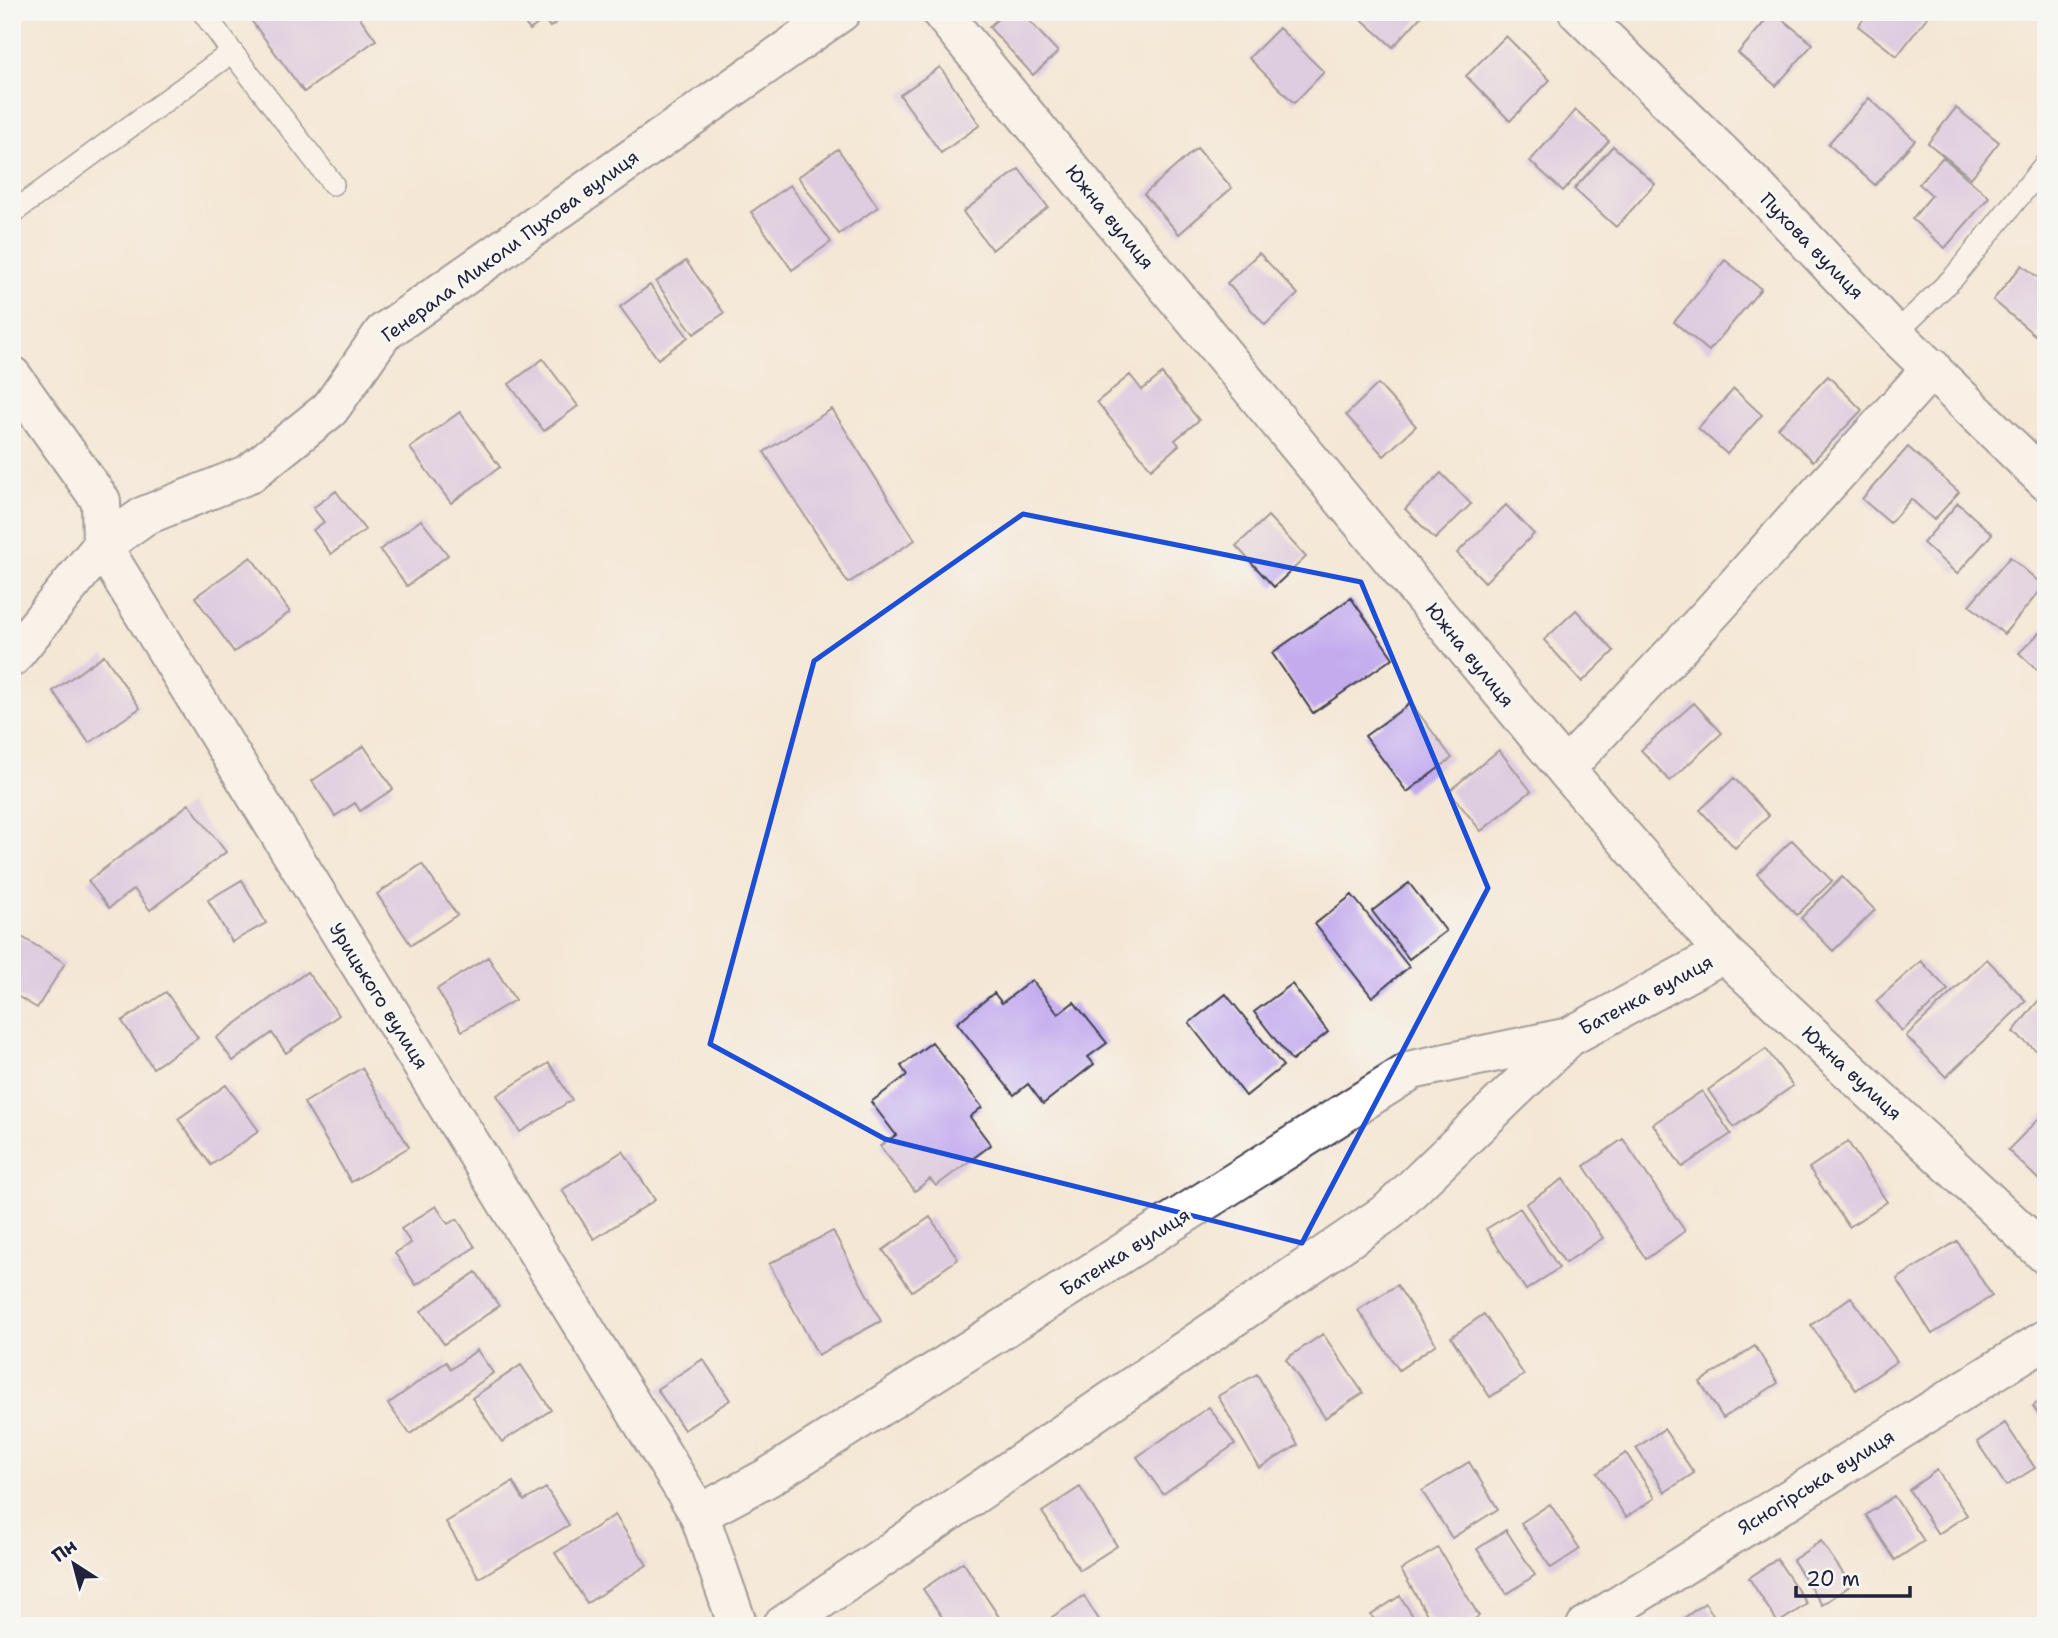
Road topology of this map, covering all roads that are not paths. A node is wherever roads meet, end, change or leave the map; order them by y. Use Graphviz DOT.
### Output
graph roads {
  1 [pos="203,12"];
  2 [pos="841,12"];
  3 [pos="941,12"];
  4 [pos="1578,12"];
  5 [pos="232,52"];
  6 [pos="2046,163"];
  7 [pos="333,184"];
  8 [pos="12,213"];
  9 [pos="1895,334"];
  10 [pos="1932,369"];
  11 [pos="12,376"];
  12 [pos="2046,481"];
  13 [pos="102,546"];
  14 [pos="12,657"];
  15 [pos="1564,769"];
  16 [pos="1724,953"];
  17 [pos="1569,1037"];
  18 [pos="2046,1255"];
  19 [pos="2046,1339"];
  20 [pos="699,1514"];
  21 [pos="738,1626"];
  22 [pos="782,1626"];
  23 [pos="1586,1626"];
  1 -- 5 [label="lane"];
  2 -- 13 [label="street, Генерала Миколи Пухова вулиця"];
  3 -- 15 [label="street, Южна вулиця"];
  4 -- 9 [label="street, Пухова вулиця"];
  5 -- 7 [label="lane"];
  5 -- 8 [label="lane"];
  6 -- 9 [label="lane"];
  9 -- 10 [label="street, Пухова вулиця"];
  10 -- 12 [label="street, Пухова вулиця"];
  10 -- 15 [label="street"];
  11 -- 13 [label="street"];
  13 -- 14 [label="street, Генерала Миколи Пухова вулиця"];
  13 -- 20 [label="street, Урицького вулиця"];
  15 -- 16 [label="street, Южна вулиця"];
  16 -- 17 [label="street, Батенка вулиця"];
  16 -- 18 [label="street, Южна вулиця"];
  17 -- 20 [label="street, Батенка вулиця"];
  17 -- 22 [label="street, Батенка вулиця"];
  19 -- 23 [label="street, Ясногірська вулиця"];
  20 -- 21 [label="street, Урицького вулиця"];
}
